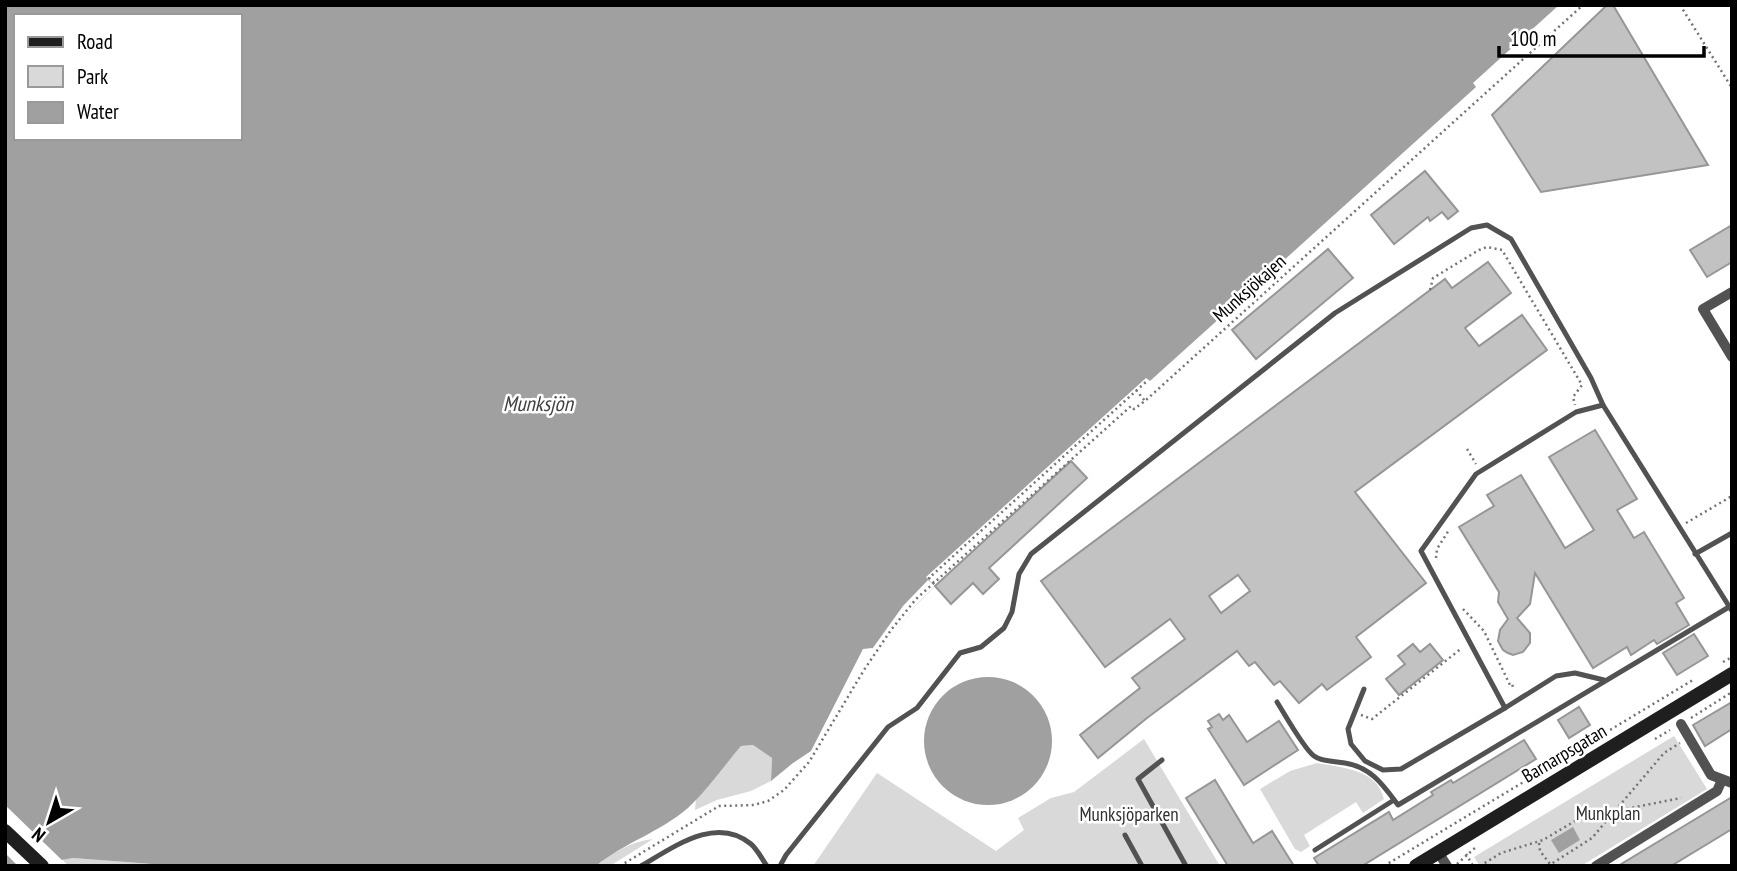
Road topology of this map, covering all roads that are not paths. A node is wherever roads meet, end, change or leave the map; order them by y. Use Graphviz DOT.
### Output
graph roads {
  1 [pos="1732,292"];
  2 [pos="1732,357"];
  3 [pos="1603,405"];
  4 [pos="1732,533"];
  5 [pos="1695,554"];
  6 [pos="1730,605"];
  7 [pos="1732,674"];
  8 [pos="1605,680"];
  9 [pos="1364,690"];
  10 [pos="1277,702"];
  11 [pos="1504,708"];
  12 [pos="1681,724"];
  13 [pos="1162,760"];
  14 [pos="1727,781"];
  15 [pos="1394,800"];
  16 [pos="5,831"];
  17 [pos="1125,835"];
  18 [pos="1315,850"];
  19 [pos="1429,860"];
  20 [pos="41,866"];
  21 [pos="642,866"];
  22 [pos="767,866"];
  23 [pos="780,866"];
  24 [pos="1142,866"];
  25 [pos="1186,866"];
  26 [pos="1447,866"];
  27 [pos="1596,866"];
  1 -- 2 [label="street"];
  3 -- 5 [label="lane"];
  3 -- 11 [label="lane"];
  3 -- 23 [label="lane"];
  4 -- 5 [label="lane"];
  5 -- 6 [label="lane"];
  6 -- 8 [label="lane"];
  7 -- 19 [label="main road, Barnarpsgatan"];
  8 -- 11 [label="lane"];
  8 -- 15 [label="lane"];
  9 -- 11 [label="lane"];
  10 -- 15 [label="lane"];
  12 -- 14 [label="street"];
  13 -- 25 [label="lane"];
  14 -- 27 [label="street"];
  15 -- 18 [label="lane"];
  16 -- 20 [label="main road"];
  17 -- 24 [label="lane"];
  19 -- 26 [label="street"];
  21 -- 22 [label="lane"];
}
